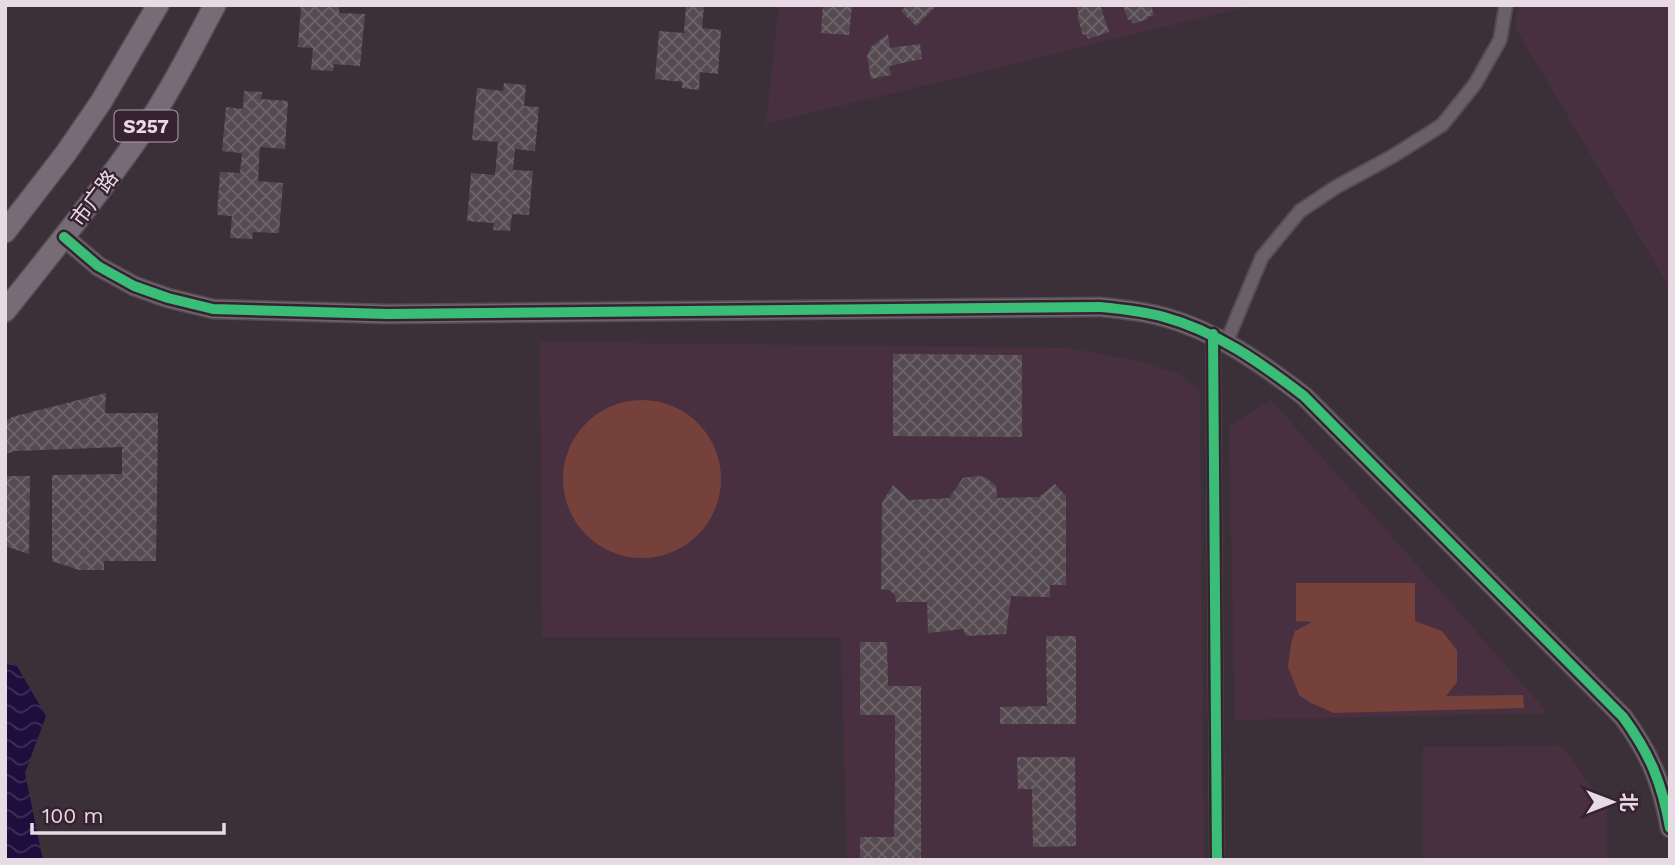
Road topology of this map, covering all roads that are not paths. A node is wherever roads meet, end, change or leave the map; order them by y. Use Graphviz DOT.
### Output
graph roads {
  1 [pos="158,5"];
  2 [pos="215,5"];
  3 [pos="1506,5"];
  4 [pos="5,232"];
  5 [pos="64,237"];
  6 [pos="5,311"];
  7 [pos="1219,339"];
  8 [pos="1670,827"];
  9 [pos="1217,860"];
  1 -- 4 [label="main road, S257"];
  2 -- 5 [label="main road, 市广路 / S257"];
  3 -- 7 [label="street"];
  5 -- 6 [label="main road, 市广路 / S257"];
  5 -- 7 [label="street"];
  7 -- 8 [label="street"];
  7 -- 9 [label="street"];
}
